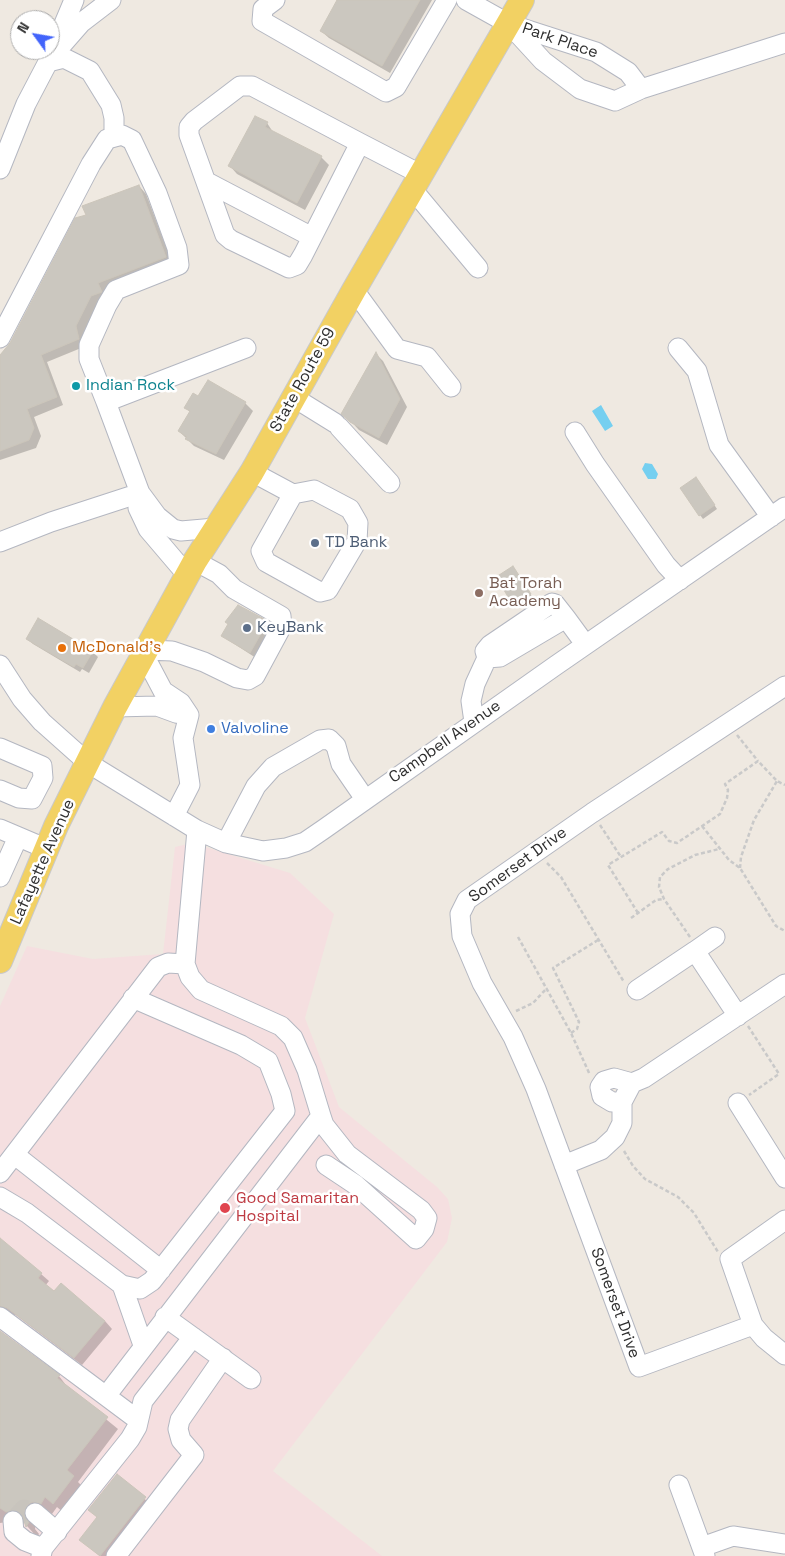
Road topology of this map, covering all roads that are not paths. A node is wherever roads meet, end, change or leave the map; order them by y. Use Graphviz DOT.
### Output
graph roads {
  1 [pos="74,0"];
  2 [pos="111,0"];
  3 [pos="275,0"];
  4 [pos="447,0"];
  5 [pos="466,0"];
  6 [pos="522,0"];
  7 [pos="509,24"];
  8 [pos="785,43"];
  9 [pos="48,62"];
  10 [pos="641,89"];
  11 [pos="26,104"];
  12 [pos="114,137"];
  13 [pos="0,142"];
  14 [pos="360,143"];
  15 [pos="0,170"];
  16 [pos="207,182"];
  17 [pos="417,183"];
  18 [pos="312,237"];
  19 [pos="478,268"];
  20 [pos="354,290"];
  21 [pos="0,338"];
  22 [pos="246,348"];
  23 [pos="678,348"];
  24 [pos="451,387"];
  25 [pos="294,397"];
  26 [pos="106,402"];
  27 [pos="575,432"];
  28 [pos="252,472"];
  29 [pos="390,484"];
  30 [pos="140,493"];
  31 [pos="293,494"];
  32 [pos="778,512"];
  33 [pos="215,528"];
  34 [pos="0,542"];
  35 [pos="192,569"];
  36 [pos="680,580"];
  37 [pos="585,644"];
  38 [pos="146,652"];
  39 [pos="2,673"];
  40 [pos="785,686"];
  41 [pos="115,707"];
  42 [pos="189,715"];
  43 [pos="474,722"];
  44 [pos="0,748"];
  45 [pos="88,763"];
  46 [pos="0,790"];
  47 [pos="365,799"];
  48 [pos="174,816"];
  49 [pos="0,829"];
  50 [pos="197,830"];
  51 [pos="18,837"];
  52 [pos="226,843"];
  53 [pos="47,849"];
  54 [pos="0,877"];
  55 [pos="715,937"];
  56 [pos="3,944"];
  57 [pos="695,950"];
  58 [pos="185,964"];
  59 [pos="785,984"];
  60 [pos="636,990"];
  61 [pos="133,998"];
  62 [pos="738,1016"];
  63 [pos="632,1082"];
  64 [pos="622,1102"];
  65 [pos="738,1103"];
  66 [pos="321,1116"];
  67 [pos="15,1155"];
  68 [pos="326,1165"];
  69 [pos="564,1165"];
  70 [pos="0,1173"];
  71 [pos="785,1178"];
  72 [pos="0,1197"];
  73 [pos="785,1220"];
  74 [pos="160,1270"];
  75 [pos="122,1285"];
  76 [pos="0,1316"];
  77 [pos="165,1317"];
  78 [pos="753,1325"];
  79 [pos="193,1337"];
  80 [pos="144,1345"];
  81 [pos="785,1356"];
  82 [pos="223,1358"];
  83 [pos="251,1379"];
  84 [pos="106,1396"];
  85 [pos="138,1420"];
  86 [pos="679,1485"];
  87 [pos="34,1514"];
  88 [pos="13,1521"];
  89 [pos="57,1532"];
  90 [pos="785,1544"];
  91 [pos="704,1551"];
  92 [pos="42,1552"];
  93 [pos="116,1556"];
  1 -- 9 [label="street"];
  2 -- 9 [label="street"];
  3 -- 4 [label="street"];
  5 -- 7 [label="street"];
  6 -- 7 [label="main road, State Route 59"];
  7 -- 10 [label="street, Park Place"];
  7 -- 10 [label="street, Park Place"];
  7 -- 17 [label="main road, State Route 59"];
  8 -- 10 [label="street, Park Place"];
  9 -- 11 [label="street"];
  9 -- 12 [label="street"];
  11 -- 13 [label="street"];
  11 -- 15 [label="street"];
  12 -- 21 [label="street"];
  12 -- 26 [label="street"];
  14 -- 16 [label="street"];
  14 -- 17 [label="street"];
  14 -- 18 [label="street"];
  16 -- 18 [label="street"];
  16 -- 18 [label="street"];
  17 -- 19 [label="street"];
  17 -- 20 [label="main road, State Route 59"];
  20 -- 24 [label="street"];
  20 -- 25 [label="main road, State Route 59"];
  22 -- 26 [label="street"];
  23 -- 32 [label="street"];
  25 -- 28 [label="main road, State Route 59"];
  25 -- 29 [label="street"];
  26 -- 30 [label="street"];
  27 -- 36 [label="street"];
  28 -- 31 [label="street"];
  28 -- 33 [label="main road, State Route 59"];
  30 -- 33 [label="street"];
  30 -- 34 [label="street"];
  30 -- 35 [label="street"];
  31 -- 31 [label="street"];
  32 -- 36 [label="street, Campbell Avenue"];
  33 -- 35 [label="main road, State Route 59"];
  35 -- 38 [label="main road, State Route 59"];
  35 -- 38 [label="street"];
  36 -- 37 [label="street, Campbell Avenue"];
  37 -- 43 [label="street, Campbell Avenue"];
  37 -- 43 [label="street"];
  38 -- 41 [label="main road, State Route 59"];
  38 -- 42 [label="street"];
  39 -- 45 [label="street, Campbell Avenue"];
  40 -- 69 [label="street, Somerset Drive"];
  41 -- 42 [label="street"];
  41 -- 45 [label="main road, State Route 59"];
  42 -- 48 [label="street"];
  43 -- 47 [label="street, Campbell Avenue"];
  44 -- 46 [label="street"];
  45 -- 48 [label="street, Campbell Avenue"];
  45 -- 53 [label="main road, Lafayette Avenue"];
  47 -- 52 [label="street, Campbell Avenue"];
  47 -- 52 [label="street"];
  48 -- 50 [label="street, Campbell Avenue"];
  49 -- 51 [label="street"];
  50 -- 52 [label="street, Campbell Avenue"];
  50 -- 58 [label="street"];
  51 -- 53 [label="street"];
  51 -- 54 [label="street"];
  53 -- 56 [label="main road, Lafayette Avenue"];
  55 -- 57 [label="street"];
  57 -- 60 [label="street"];
  57 -- 62 [label="street"];
  58 -- 61 [label="street"];
  58 -- 66 [label="street"];
  59 -- 62 [label="street"];
  61 -- 67 [label="street"];
  61 -- 74 [label="street"];
  62 -- 63 [label="street"];
  63 -- 64 [label="street"];
  63 -- 64 [label="street"];
  64 -- 69 [label="street"];
  65 -- 71 [label="street"];
  66 -- 68 [label="street"];
  66 -- 77 [label="street"];
  67 -- 70 [label="street"];
  67 -- 74 [label="street"];
  69 -- 78 [label="street, Somerset Drive"];
  72 -- 75 [label="street"];
  73 -- 78 [label="street"];
  74 -- 75 [label="street"];
  75 -- 80 [label="street"];
  76 -- 84 [label="street"];
  77 -- 79 [label="street"];
  77 -- 80 [label="street"];
  78 -- 81 [label="street"];
  79 -- 82 [label="street"];
  79 -- 85 [label="street"];
  80 -- 84 [label="street"];
  82 -- 83 [label="street"];
  82 -- 93 [label="street"];
  84 -- 85 [label="street"];
  85 -- 89 [label="street"];
  86 -- 91 [label="street"];
  87 -- 89 [label="street"];
  88 -- 92 [label="street"];
  89 -- 92 [label="street"];
  90 -- 91 [label="street"];
}
